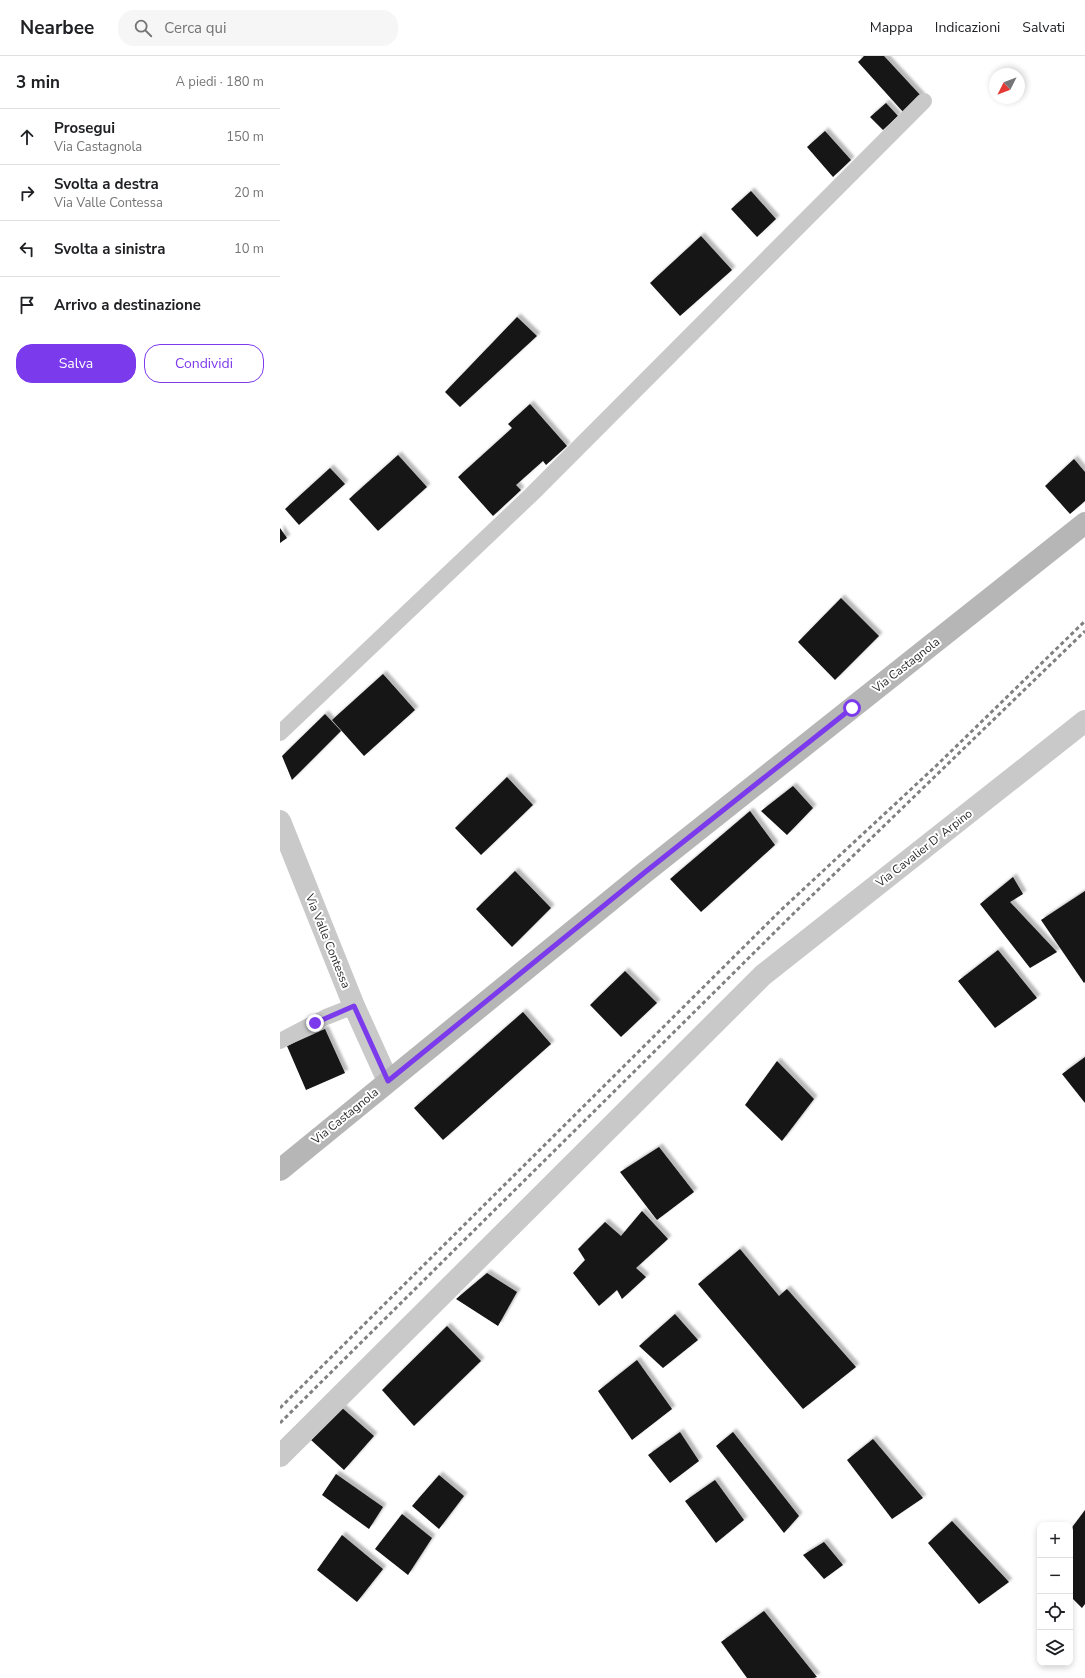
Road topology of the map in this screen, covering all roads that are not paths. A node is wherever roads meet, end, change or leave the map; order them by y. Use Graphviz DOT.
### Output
graph roads {
  1 [pos="924,101"];
  2 [pos="1085,523"];
  3 [pos="1085,721"];
  4 [pos="280,732"];
  5 [pos="280,821"];
  6 [pos="354,1006"];
  7 [pos="280,1041"];
  8 [pos="388,1081"];
  9 [pos="280,1170"];
  10 [pos="280,1456"];
  1 -- 4 [label="lane"];
  2 -- 8 [label="main road, Via Castagnola"];
  3 -- 10 [label="street, Via Cavalier D' Arpino"];
  5 -- 6 [label="street, Via Valle Contessa"];
  6 -- 7 [label="lane"];
  6 -- 8 [label="street, Via Valle Contessa"];
  8 -- 9 [label="main road, Via Castagnola"];
}
